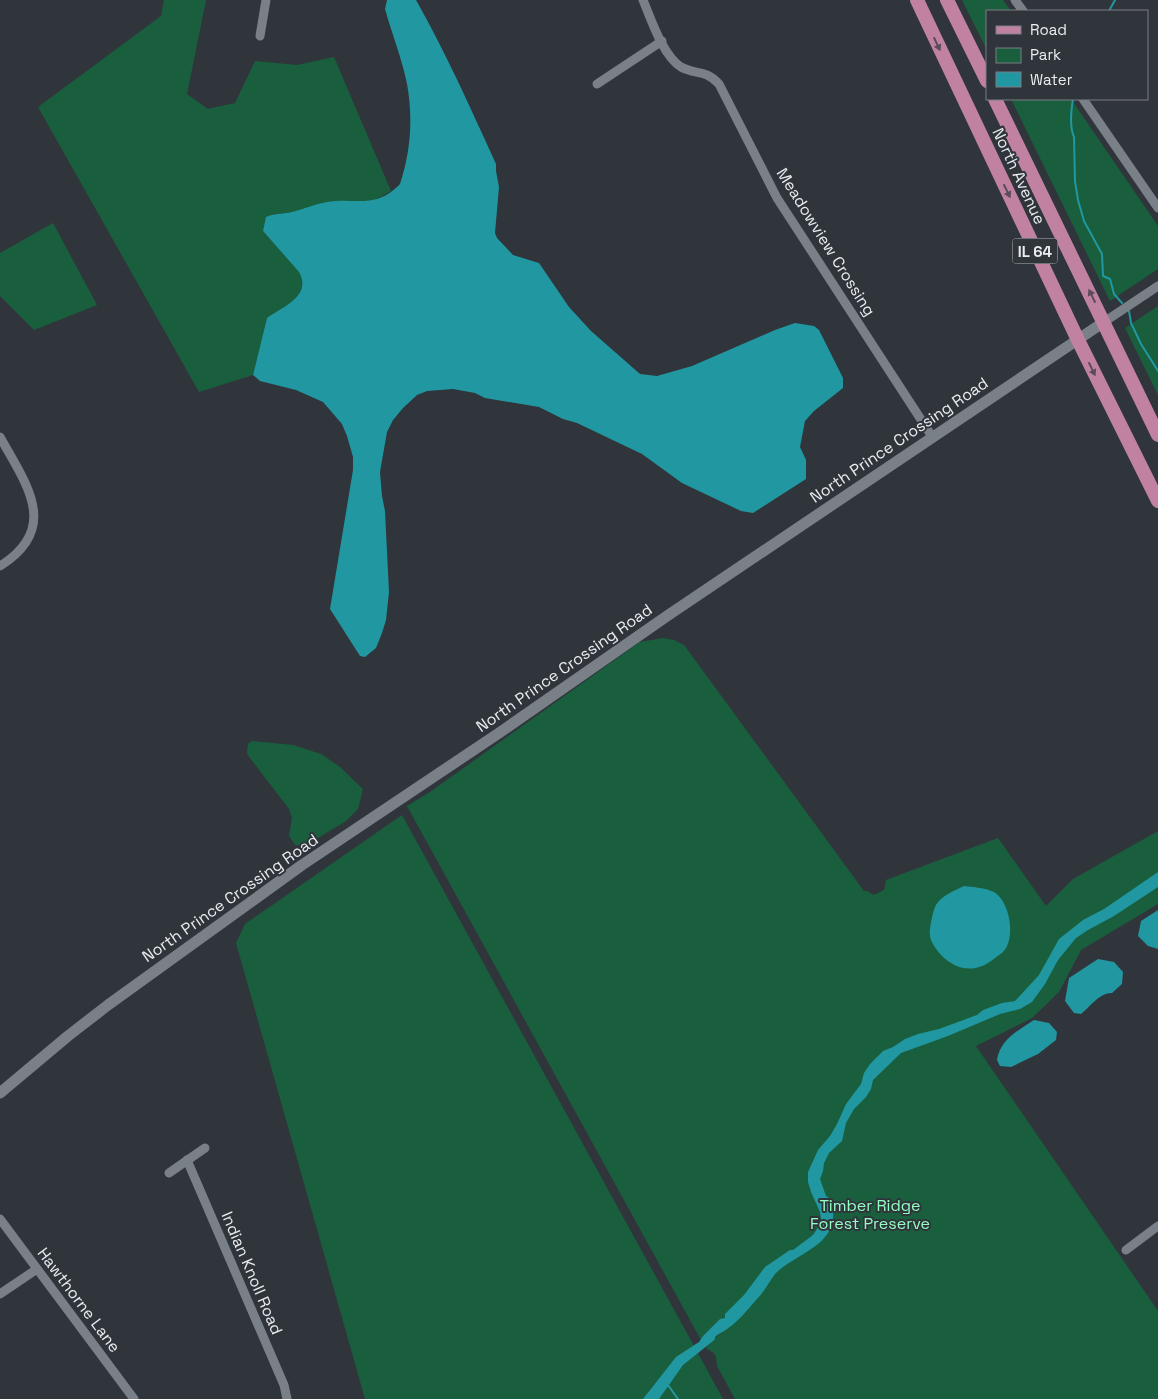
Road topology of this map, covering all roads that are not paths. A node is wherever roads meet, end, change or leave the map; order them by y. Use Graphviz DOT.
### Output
graph roads {
  1 [pos="266,0"];
  2 [pos="643,0"];
  3 [pos="917,0"];
  4 [pos="947,0"];
  5 [pos="260,36"];
  6 [pos="662,42"];
  7 [pos="986,79"];
  8 [pos="597,84"];
  9 [pos="995,100"];
  10 [pos="1084,100"];
  11 [pos="1158,208"];
  12 [pos="1158,286"];
  13 [pos="1104,322"];
  14 [pos="1078,340"];
  15 [pos="1158,435"];
  16 [pos="0,437"];
  17 [pos="933,438"];
  18 [pos="1158,500"];
  19 [pos="0,566"];
  20 [pos="0,1093"];
  21 [pos="205,1148"];
  22 [pos="187,1160"];
  23 [pos="169,1173"];
  24 [pos="0,1219"];
  25 [pos="1158,1226"];
  26 [pos="1126,1250"];
  27 [pos="37,1269"];
  28 [pos="0,1294"];
  29 [pos="134,1399"];
  30 [pos="287,1399"];
  1 -- 5 [label="street"];
  2 -- 6 [label="street, Meadowview Crossing"];
  3 -- 14 [label="main road, North Avenue / IL 64, one-way"];
  4 -- 7 [label="main road"];
  6 -- 8 [label="street"];
  6 -- 17 [label="street, Meadowview Crossing"];
  13 -- 9 [label="main road, North Avenue / IL 64, one-way"];
  10 -- 11 [label="street"];
  12 -- 13 [label="street, North Prince Crossing Road"];
  13 -- 14 [label="street, North Prince Crossing Road"];
  13 -- 15 [label="main road, North Avenue / IL 64"];
  14 -- 17 [label="street, North Prince Crossing Road"];
  14 -- 18 [label="main road, North Avenue / IL 64, one-way"];
  16 -- 19 [label="street"];
  17 -- 20 [label="street, North Prince Crossing Road"];
  21 -- 22 [label="street"];
  22 -- 23 [label="street"];
  22 -- 30 [label="street, Indian Knoll Road"];
  24 -- 27 [label="street, Hawthorne Lane"];
  25 -- 26 [label="street"];
  27 -- 28 [label="street"];
  27 -- 29 [label="street, Hawthorne Lane"];
}
